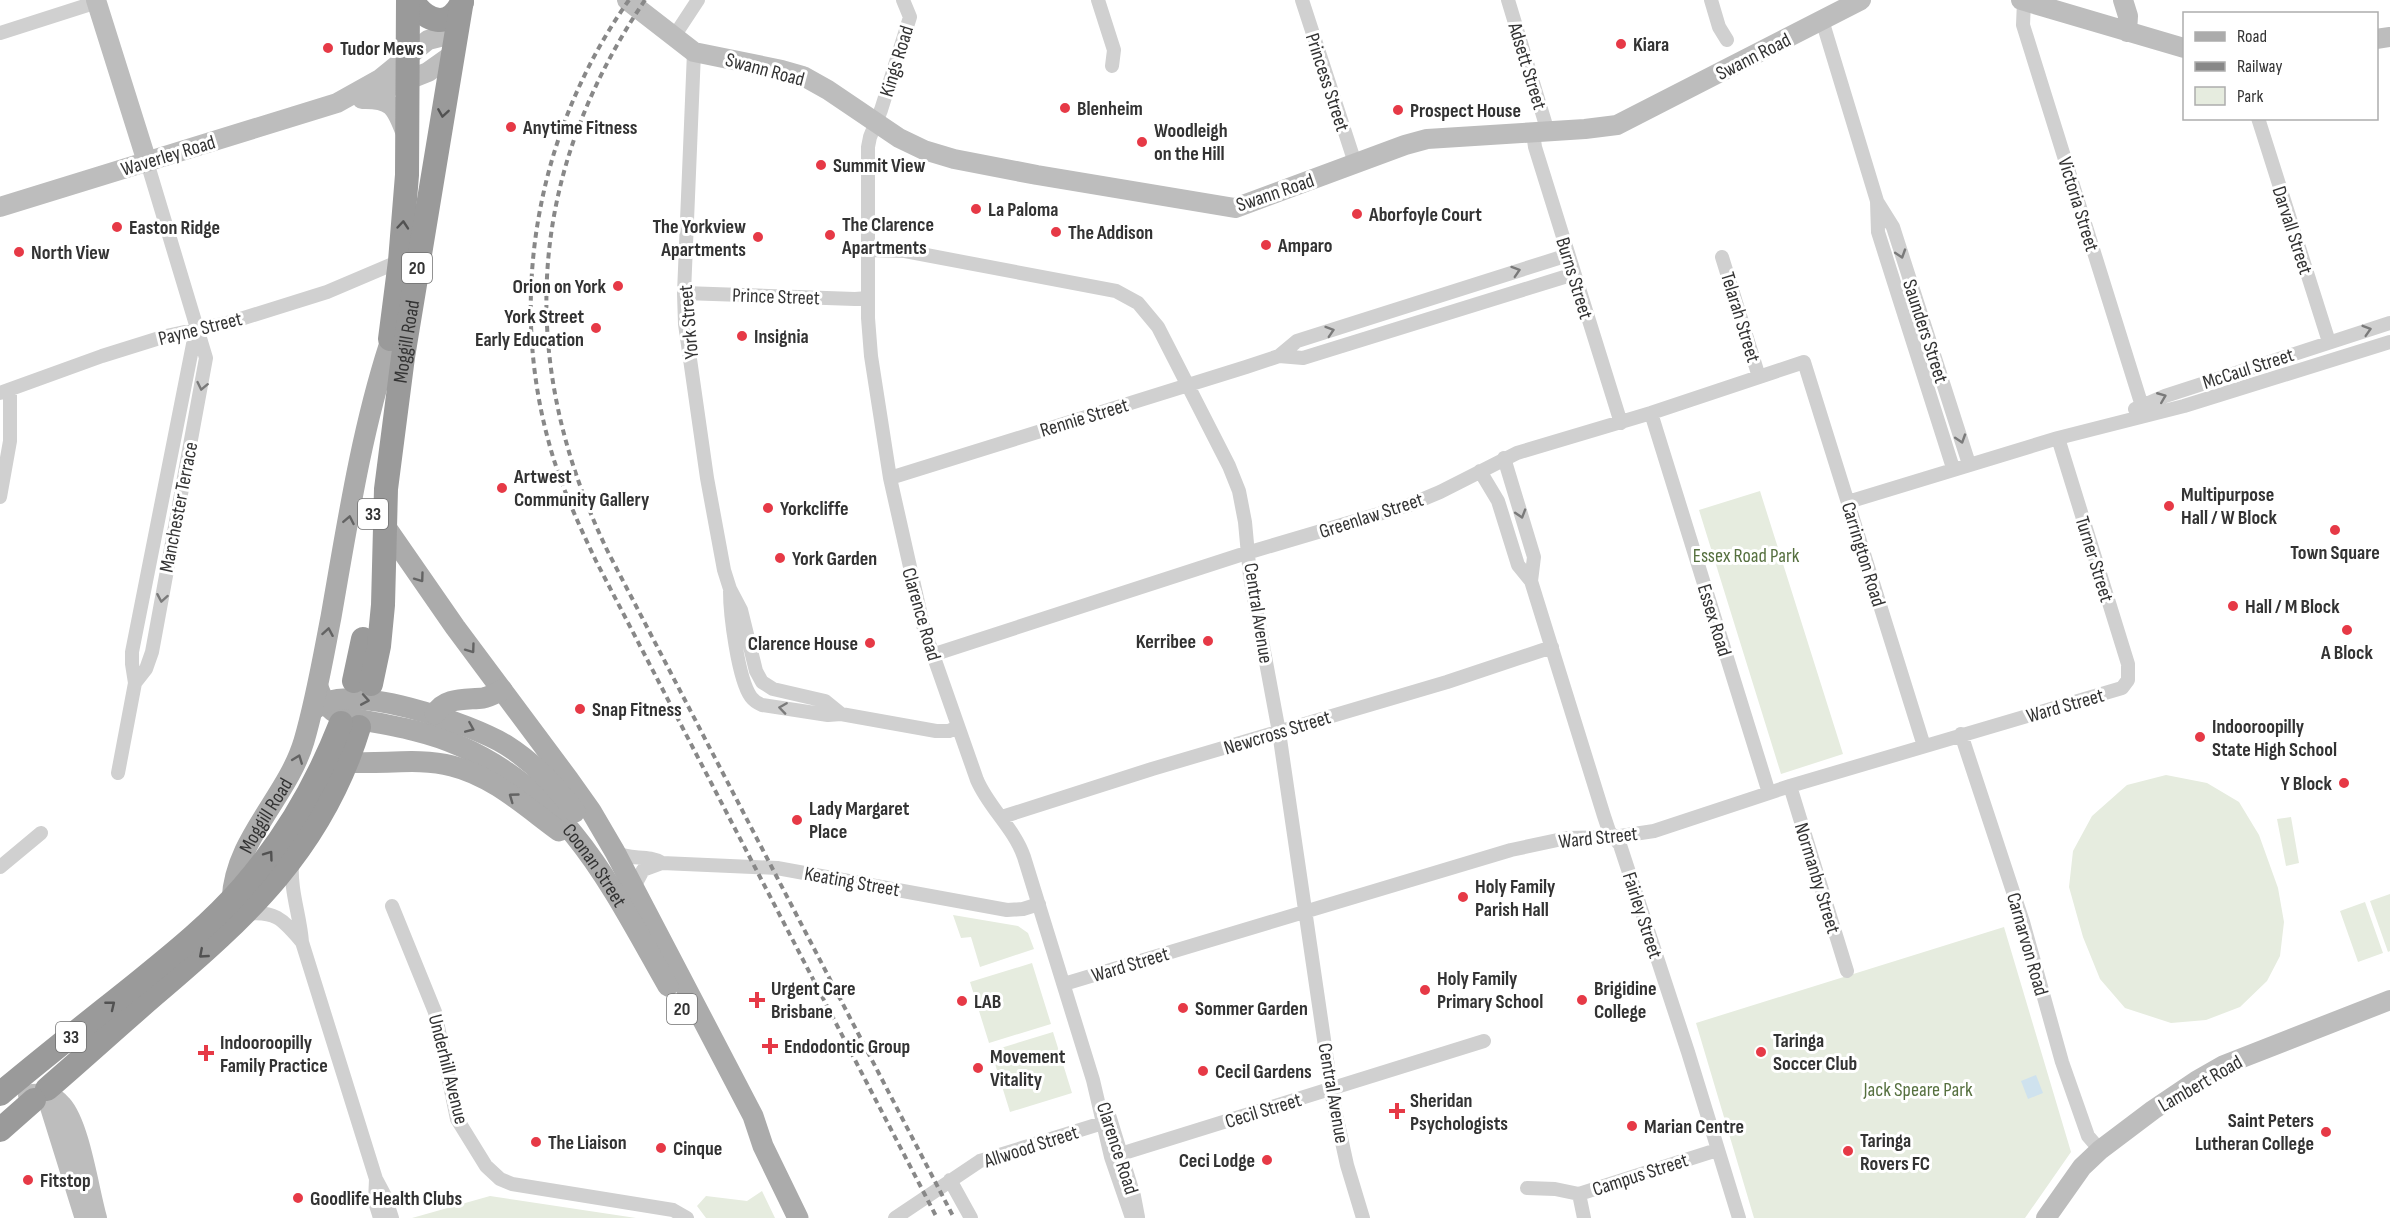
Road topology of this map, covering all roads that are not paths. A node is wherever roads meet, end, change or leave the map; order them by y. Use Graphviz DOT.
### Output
graph roads {
  1 [pos="408,0"];
  2 [pos="412,0"];
  3 [pos="627,0"];
  4 [pos="698,0"];
  5 [pos="903,0"];
  6 [pos="1098,0"];
  7 [pos="1302,0"];
  8 [pos="1508,0"];
  9 [pos="1711,0"];
  10 [pos="1861,0"];
  11 [pos="2023,0"];
  12 [pos="2124,0"];
  13 [pos="97,1"];
  14 [pos="462,1"];
  15 [pos="1822,21"];
  16 [pos="667,32"];
  17 [pos="2127,32"];
  18 [pos="0,33"];
  19 [pos="1727,40"];
  20 [pos="2183,48"];
  21 [pos="453,49"];
  22 [pos="694,52"];
  23 [pos="1112,66"];
  24 [pos="407,69"];
  25 [pos="359,99"];
  26 [pos="337,103"];
  27 [pos="2259,120"];
  28 [pos="877,122"];
  29 [pos="1541,132"];
  30 [pos="407,136"];
  31 [pos="147,162"];
  32 [pos="1355,163"];
  33 [pos="1877,201"];
  34 [pos="0,207"];
  35 [pos="869,250"];
  36 [pos="1568,255"];
  37 [pos="1722,257"];
  38 [pos="400,261"];
  39 [pos="1574,274"];
  40 [pos="684,292"];
  41 [pos="868,298"];
  42 [pos="2390,323"];
  43 [pos="196,329"];
  44 [pos="2329,342"];
  45 [pos="2390,342"];
  46 [pos="389,346"];
  47 [pos="1279,356"];
  48 [pos="1804,362"];
  49 [pos="1759,376"];
  50 [pos="1188,384"];
  51 [pos="6,395"];
  52 [pos="2142,406"];
  53 [pos="1651,413"];
  54 [pos="0,421"];
  55 [pos="1621,423"];
  56 [pos="2110,424"];
  57 [pos="2058,438"];
  58 [pos="1504,459"];
  59 [pos="1969,464"];
  60 [pos="1953,468"];
  61 [pos="1480,471"];
  62 [pos="890,478"];
  63 [pos="386,489"];
  64 [pos="0,497"];
  65 [pos="1848,502"];
  66 [pos="385,526"];
  67 [pos="1249,553"];
  68 [pos="1531,581"];
  69 [pos="730,589"];
  70 [pos="1552,647"];
  71 [pos="933,654"];
  72 [pos="2128,680"];
  73 [pos="135,683"];
  74 [pos="502,690"];
  75 [pos="330,708"];
  76 [pos="435,714"];
  77 [pos="841,714"];
  78 [pos="398,717"];
  79 [pos="958,727"];
  80 [pos="1279,732"];
  81 [pos="1961,734"];
  82 [pos="459,745"];
  83 [pos="1924,746"];
  84 [pos="345,762"];
  85 [pos="118,773"];
  86 [pos="1790,786"];
  87 [pos="1769,793"];
  88 [pos="1002,817"];
  89 [pos="40,833"];
  90 [pos="1614,837"];
  91 [pos="579,839"];
  92 [pos="615,852"];
  93 [pos="293,860"];
  94 [pos="662,863"];
  95 [pos="0,867"];
  96 [pos="633,889"];
  97 [pos="1039,904"];
  98 [pos="392,906"];
  99 [pos="238,907"];
  100 [pos="1304,911"];
  101 [pos="302,942"];
  102 [pos="1847,970"];
  103 [pos="676,971"];
  104 [pos="1064,984"];
  105 [pos="2390,1000"];
  106 [pos="1484,1041"];
  107 [pos="1332,1089"];
  108 [pos="47,1093"];
  109 [pos="0,1094"];
  110 [pos="0,1114"];
  111 [pos="1106,1122"];
  112 [pos="0,1130"];
  113 [pos="762,1146"];
  114 [pos="1717,1150"];
  115 [pos="2100,1150"];
  116 [pos="1116,1156"];
  117 [pos="376,1179"];
  118 [pos="950,1180"];
  119 [pos="1527,1188"];
  120 [pos="1579,1194"];
  121 [pos="85,1218"];
  122 [pos="97,1218"];
  123 [pos="380,1218"];
  124 [pos="392,1218"];
  125 [pos="687,1218"];
  126 [pos="798,1218"];
  127 [pos="895,1218"];
  128 [pos="971,1218"];
  129 [pos="1132,1218"];
  130 [pos="1138,1218"];
  131 [pos="1363,1218"];
  132 [pos="1584,1218"];
  133 [pos="1738,1218"];
  134 [pos="2046,1218"];
  1 -- 24 [label="highway, Moggill Road / 20"];
  2 -- 14 [label="highway"];
  3 -- 16 [label="main road, Swann Road"];
  4 -- 16 [label="street"];
  5 -- 28 [label="street, Kings Road"];
  6 -- 23 [label="street"];
  7 -- 32 [label="street, Princess Street"];
  8 -- 29 [label="street, Adsett Street"];
  9 -- 19 [label="street"];
  10 -- 15 [label="main road, Swann Road"];
  11 -- 17 [label="main road"];
  11 -- 52 [label="street, Victoria Street"];
  12 -- 17 [label="main road"];
  13 -- 18 [label="street"];
  13 -- 31 [label="main road, Manchester Terrace"];
  14 -- 21 [label="highway, Moggill Road / 20"];
  15 -- 29 [label="main road, Swann Road"];
  15 -- 33 [label="street, Saunders Street"];
  16 -- 22 [label="main road, Swann Road"];
  17 -- 20 [label="main road"];
  21 -- 24 [label="main road, Waverley Road"];
  21 -- 24 [label="main road, Waverley Road"];
  21 -- 63 [label="highway, Moggill Road / 20, one-way"];
  22 -- 28 [label="main road, Swann Road"];
  22 -- 40 [label="street, York Street"];
  24 -- 25 [label="main road, Waverley Road"];
  24 -- 26 [label="main road, Waverley Road"];
  24 -- 30 [label="highway, Moggill Road / 20"];
  25 -- 26 [label="main road, Waverley Road"];
  25 -- 30 [label="main road"];
  26 -- 31 [label="main road, Waverley Road"];
  27 -- 44 [label="street, Darvall Street"];
  28 -- 32 [label="main road, Swann Road"];
  28 -- 35 [label="street, Clarence Road"];
  29 -- 32 [label="main road, Swann Road"];
  29 -- 36 [label="street, Burns Street"];
  38 -- 30 [label="highway, Moggill Road / 20, one-way"];
  31 -- 34 [label="main road, Waverley Road"];
  31 -- 43 [label="street, Manchester Terrace"];
  33 -- 59 [label="street, Saunders Street, one-way"];
  33 -- 60 [label="street, Saunders Street"];
  35 -- 41 [label="street, Clarence Road"];
  35 -- 50 [label="street, Central Avenue"];
  36 -- 39 [label="street, Burns Street"];
  47 -- 36 [label="street, Rennie Street, one-way"];
  37 -- 49 [label="street, Telarah Street"];
  38 -- 43 [label="street, Payne Street"];
  38 -- 46 [label="highway, Moggill Road / 20"];
  39 -- 47 [label="street, Rennie Street"];
  39 -- 55 [label="street, Burns Street"];
  40 -- 41 [label="street, Prince Street"];
  40 -- 69 [label="street, York Street"];
  41 -- 62 [label="street, Clarence Road"];
  44 -- 42 [label="street, McCaul Street, one-way"];
  43 -- 51 [label="street, Payne Street"];
  43 -- 73 [label="street, Manchester Terrace"];
  43 -- 73 [label="street, Manchester Terrace, one-way"];
  52 -- 44 [label="street, McCaul Street, one-way"];
  45 -- 56 [label="street, McCaul Street"];
  66 -- 46 [label="highway, Moggill Road / 33, one-way"];
  75 -- 46 [label="main road, Moggill Road / 20, one-way"];
  47 -- 50 [label="street, Rennie Street"];
  48 -- 49 [label="street, Greenlaw Street"];
  48 -- 65 [label="street, Carrington Road"];
  49 -- 53 [label="street, Greenlaw Street"];
  50 -- 62 [label="street, Rennie Street"];
  50 -- 67 [label="street, Central Avenue"];
  51 -- 54 [label="street"];
  51 -- 64 [label="street"];
  52 -- 56 [label="street, McCaul Street"];
  53 -- 55 [label="street, Greenlaw Street"];
  53 -- 87 [label="street, Essex Road"];
  55 -- 58 [label="street, Greenlaw Street"];
  56 -- 57 [label="street, McCaul Street"];
  57 -- 59 [label="street, McCaul Street"];
  57 -- 72 [label="street, Turner Street"];
  58 -- 61 [label="street, Greenlaw Street"];
  58 -- 68 [label="street, Fairley Street, one-way"];
  59 -- 60 [label="street, McCaul Street"];
  60 -- 65 [label="street, McCaul Street"];
  61 -- 67 [label="street, Greenlaw Street"];
  61 -- 68 [label="street, Fairley Street"];
  62 -- 71 [label="street, Clarence Road"];
  63 -- 66 [label="highway, Moggill Road / 33"];
  65 -- 83 [label="street, Carrington Road"];
  66 -- 74 [label="main road, Coonan Street / 20, one-way"];
  67 -- 71 [label="street, Greenlaw Street"];
  67 -- 80 [label="street, Central Avenue"];
  68 -- 70 [label="street, Fairley Street"];
  69 -- 77 [label="street, York Street"];
  77 -- 69 [label="street, York Street, one-way"];
  70 -- 80 [label="street, Newcross Street"];
  70 -- 90 [label="street, Fairley Street"];
  71 -- 79 [label="street, Clarence Road"];
  72 -- 81 [label="street, Ward Street"];
  73 -- 85 [label="street, Manchester Terrace"];
  74 -- 76 [label="main road"];
  74 -- 92 [label="main road, Coonan Street / 20"];
  75 -- 78 [label="main road, Coonan Street / 20"];
  75 -- 84 [label="highway, Moggill Road / 33"];
  99 -- 75 [label="highway, Moggill Road / 33, one-way"];
  76 -- 78 [label="main road, Coonan Street"];
  76 -- 82 [label="main road"];
  76 -- 103 [label="main road, Coonan Street, one-way"];
  77 -- 79 [label="street, York Street"];
  78 -- 82 [label="main road, Coonan Street / 20"];
  79 -- 88 [label="street, Clarence Road"];
  80 -- 88 [label="street, Newcross Street"];
  80 -- 100 [label="street, Central Avenue"];
  81 -- 83 [label="street, Ward Street"];
  81 -- 115 [label="street, Carnarvon Road"];
  82 -- 91 [label="main road, Coonan Street / 20"];
  83 -- 86 [label="street, Ward Street"];
  91 -- 84 [label="main road, one-way"];
  84 -- 93 [label="highway, Moggill Road / 33"];
  86 -- 87 [label="street, Ward Street"];
  86 -- 102 [label="street, Normanby Street"];
  87 -- 90 [label="street, Ward Street"];
  88 -- 97 [label="street, Clarence Road"];
  89 -- 95 [label="street"];
  90 -- 100 [label="street, Ward Street"];
  90 -- 114 [label="street, Fairley Street"];
  91 -- 113 [label="main road, Coonan Street / 20"];
  92 -- 94 [label="street, Keating Street"];
  92 -- 96 [label="main road, Coonan Street / 20"];
  93 -- 99 [label="highway, Moggill Road / 33"];
  93 -- 101 [label="street"];
  94 -- 96 [label="street"];
  94 -- 97 [label="street, Keating Street"];
  96 -- 103 [label="main road, Coonan Street / 20"];
  97 -- 104 [label="street, Clarence Road"];
  98 -- 125 [label="street, Underhill Avenue"];
  99 -- 101 [label="street"];
  99 -- 108 [label="highway, Moggill Road / 33, one-way"];
  109 -- 99 [label="highway, Moggill Road / 33, one-way"];
  100 -- 104 [label="street, Ward Street"];
  100 -- 107 [label="street, Central Avenue"];
  101 -- 117 [label="street"];
  103 -- 113 [label="main road, Coonan Street / 20"];
  104 -- 111 [label="street, Clarence Road"];
  105 -- 115 [label="main road, Lambert Road"];
  106 -- 107 [label="street, Cecil Street"];
  107 -- 116 [label="street, Cecil Street"];
  107 -- 131 [label="street, Central Avenue"];
  108 -- 112 [label="highway, Moggill Road / 33"];
  108 -- 121 [label="main road"];
  110 -- 122 [label="main road"];
  111 -- 116 [label="street, Clarence Road"];
  111 -- 118 [label="street, Allwood Street"];
  113 -- 126 [label="main road, Coonan Street / 20"];
  114 -- 120 [label="street, Campus Street"];
  114 -- 133 [label="street, Fairley Street"];
  115 -- 134 [label="main road, Lambert Road"];
  116 -- 129 [label="street, Clarence Road"];
  116 -- 130 [label="street, Clarence Road"];
  117 -- 123 [label="street"];
  117 -- 124 [label="street"];
  118 -- 127 [label="street, Allwood Street"];
  118 -- 128 [label="street"];
  119 -- 120 [label="street, Campus Street"];
  120 -- 132 [label="street"];
}
